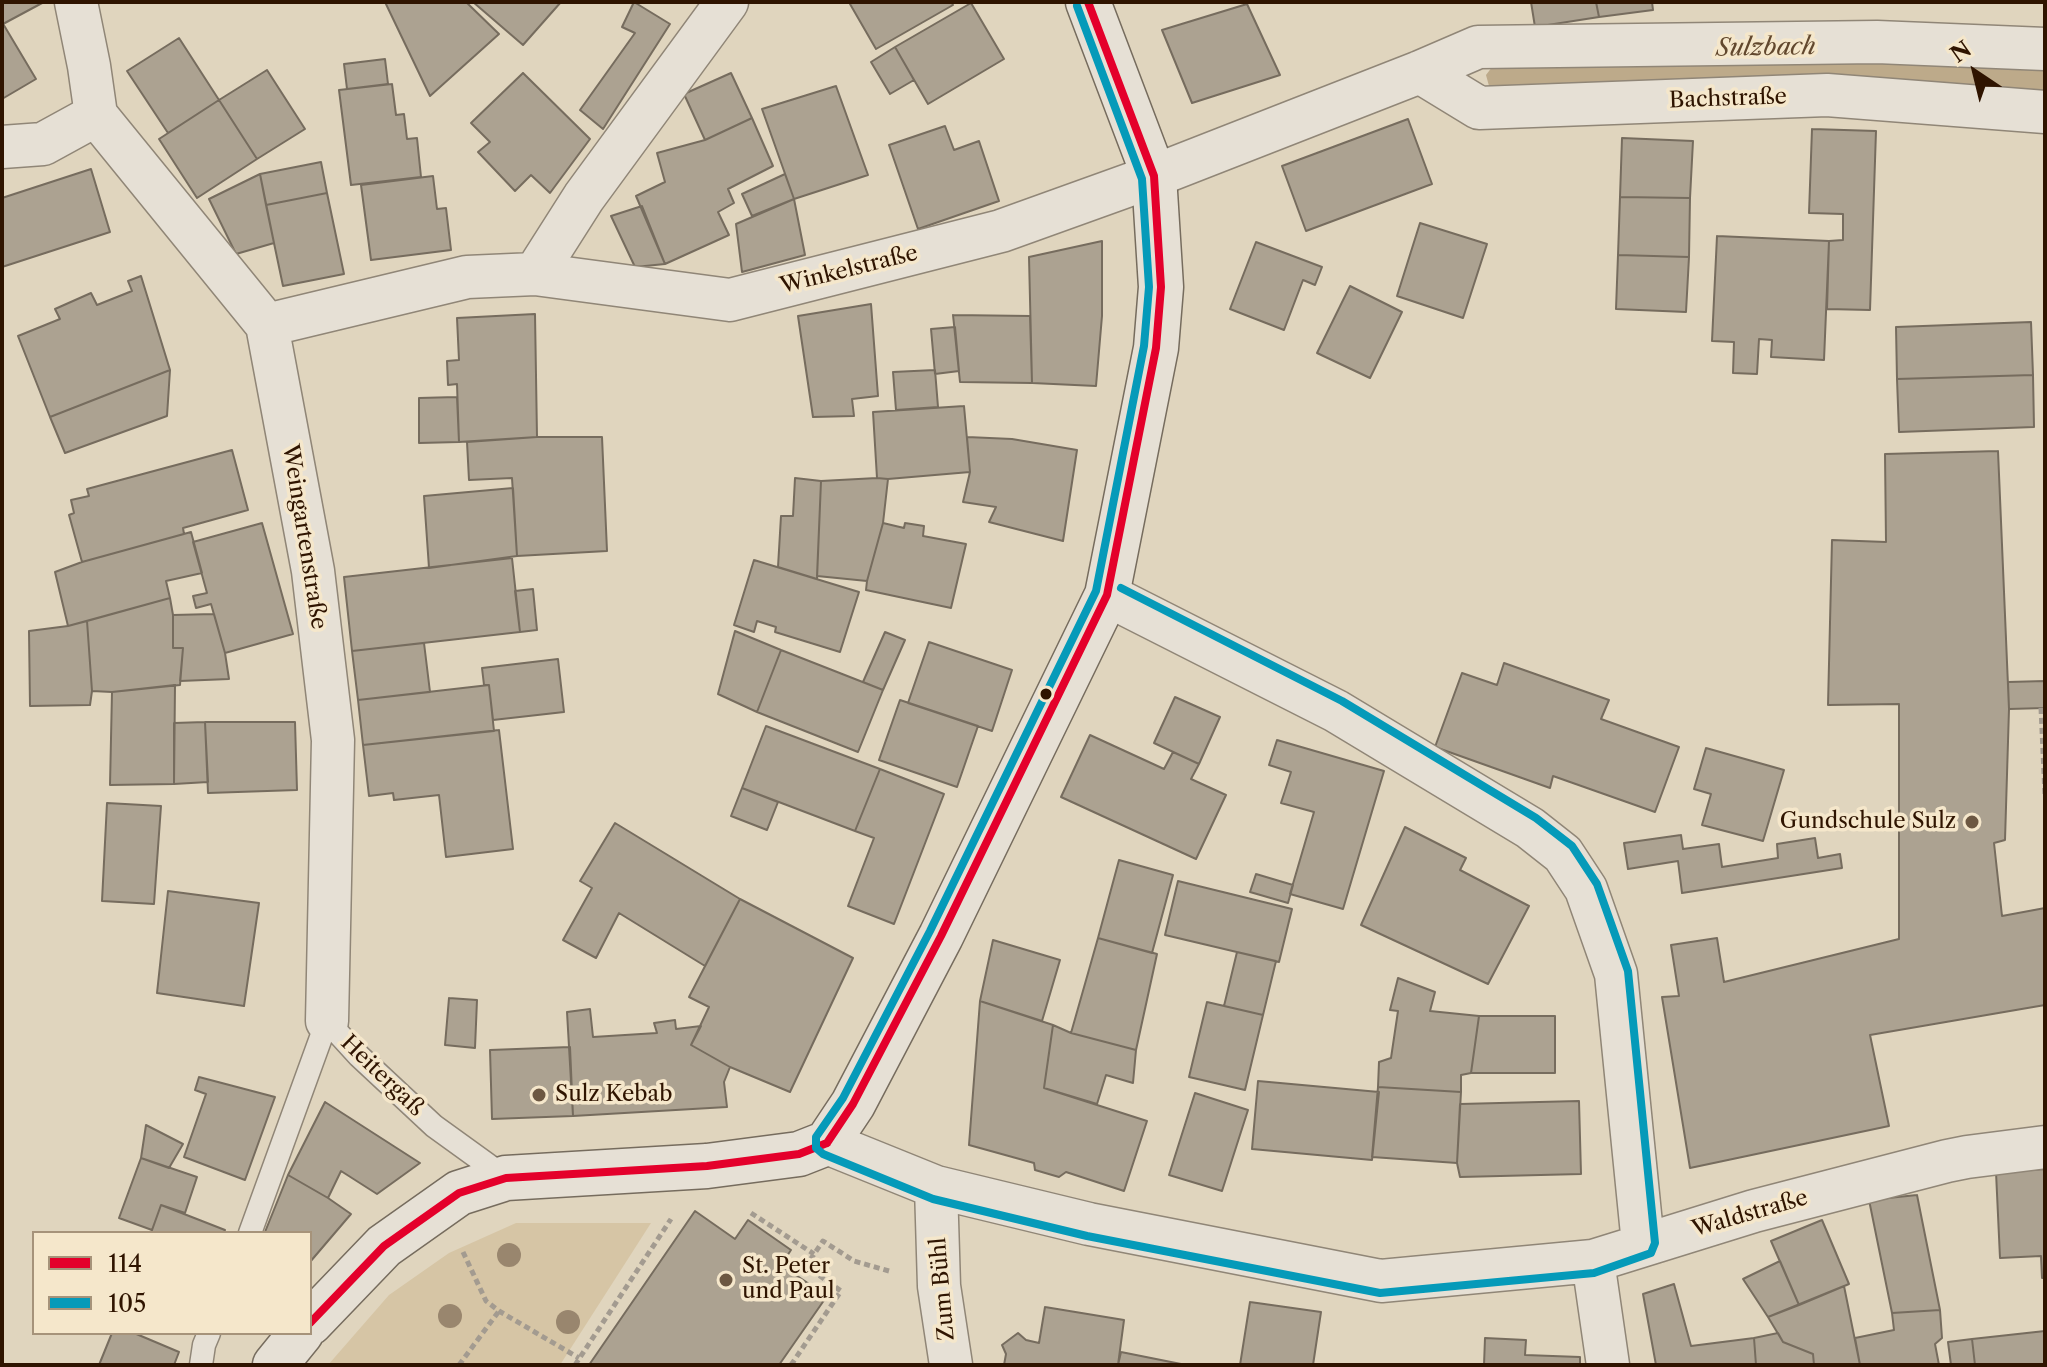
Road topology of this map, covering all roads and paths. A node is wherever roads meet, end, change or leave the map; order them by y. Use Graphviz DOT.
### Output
graph roads {
  1 [pos="76,2"];
  2 [pos="727,2"];
  3 [pos="1088,2"];
  4 [pos="2045,49"];
  5 [pos="1420,72"];
  6 [pos="2045,112"];
  7 [pos="96,115"];
  8 [pos="2,147"];
  9 [pos="1154,176"];
  10 [pos="535,274"];
  11 [pos="267,325"];
  12 [pos="1107,595"];
  13 [pos="2041,708"];
  14 [pos="2045,795"];
  15 [pos="327,1021"];
  16 [pos="827,1143"];
  17 [pos="2045,1147"];
  18 [pos="707,1166"];
  19 [pos="506,1178"];
  20 [pos="936,1187"];
  21 [pos="443,1205"];
  22 [pos="747,1210"];
  23 [pos="251,1231"];
  24 [pos="1643,1244"];
  25 [pos="814,1254"];
  26 [pos="854,1261"];
  27 [pos="1593,1261"];
  28 [pos="499,1311"];
  29 [pos="312,1321"];
  30 [pos="208,1335"];
  31 [pos="299,1335"];
  32 [pos="579,1358"];
  33 [pos="201,1365"];
  34 [pos="275,1365"];
  35 [pos="459,1365"];
  36 [pos="575,1365"];
  37 [pos="791,1365"];
  38 [pos="951,1365"];
  39 [pos="1608,1365"];
  1 -- 7 [label="street"];
  2 -- 10 [label="street"];
  3 -- 9 [label="street"];
  4 -- 5 [label="street"];
  5 -- 6 [label="street, Bachstraße"];
  5 -- 9 [label="street"];
  7 -- 8 [label="street"];
  7 -- 11 [label="street, Weingartenstraße"];
  9 -- 10 [label="street, Winkelstraße"];
  9 -- 12 [label="street"];
  10 -- 11 [label="street, Winkelstraße"];
  11 -- 15 [label="street, Weingartenstraße"];
  12 -- 16 [label="street"];
  12 -- 24 [label="street"];
  13 -- 14 [label="path"];
  15 -- 19 [label="lane, Heitergaß"];
  15 -- 23 [label="lane, Heitergaß"];
  16 -- 18 [label="street"];
  16 -- 20 [label="street"];
  17 -- 24 [label="street, Waldstraße"];
  18 -- 19 [label="street"];
  18 -- 32 [label="path"];
  19 -- 21 [label="street"];
  20 -- 27 [label="street, Waldstraße"];
  20 -- 38 [label="street, Zum Bühl"];
  21 -- 28 [label="path"];
  21 -- 29 [label="street"];
  22 -- 25 [label="path"];
  24 -- 27 [label="street, Waldstraße"];
  25 -- 26 [label="path"];
  25 -- 37 [label="path"];
  27 -- 39 [label="street"];
  28 -- 32 [label="path"];
  28 -- 35 [label="path"];
  30 -- 33 [label="lane"];
  31 -- 34 [label="street"];
  32 -- 36 [label="path"];
}
